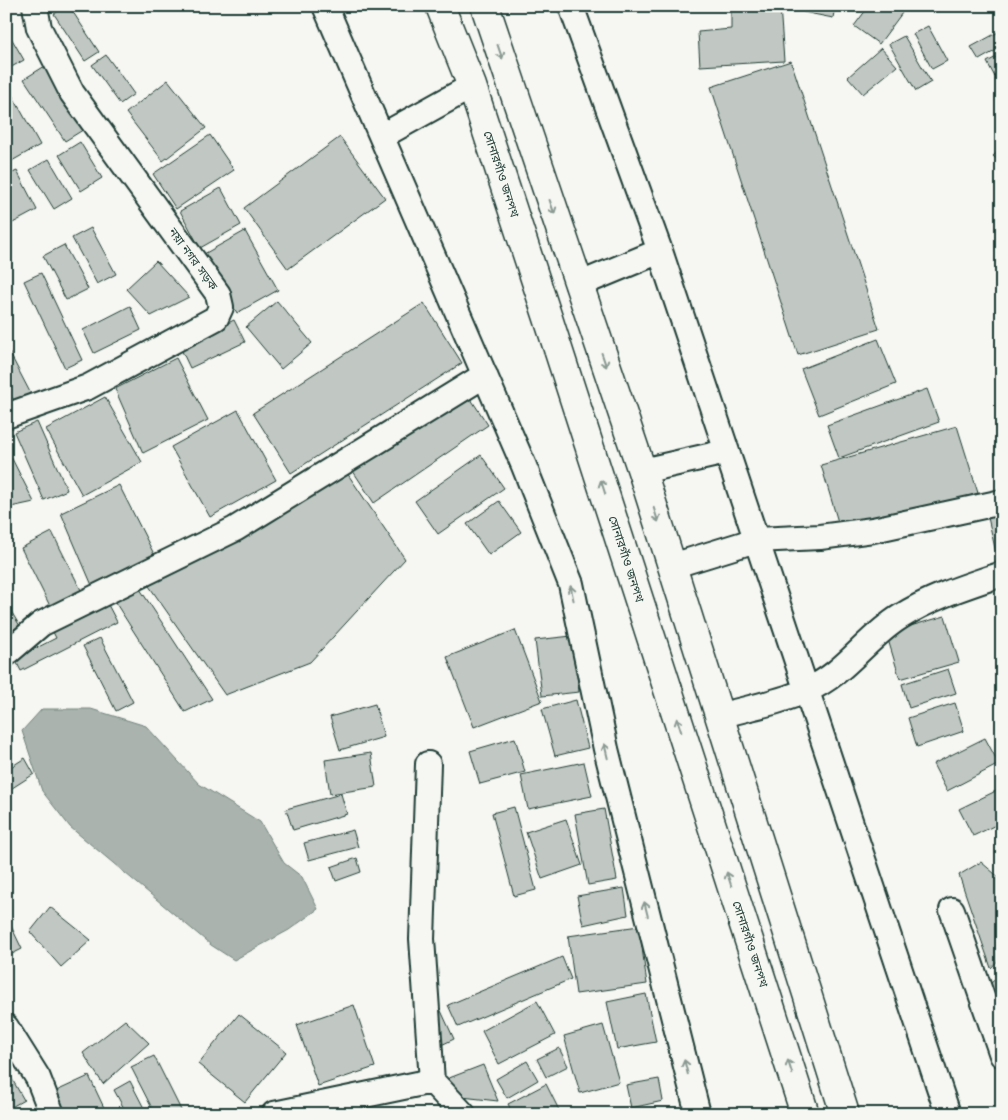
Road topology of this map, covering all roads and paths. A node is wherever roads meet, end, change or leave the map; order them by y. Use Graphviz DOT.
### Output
graph roads {
  1 [pos="35,6"];
  2 [pos="325,6"];
  3 [pos="440,6"];
  4 [pos="485,6"];
  5 [pos="571,6"];
  6 [pos="472,86"];
  7 [pos="382,136"];
  8 [pos="660,251"];
  9 [pos="578,285"];
  10 [pos="485,375"];
  11 [pos="6,416"];
  12 [pos="726,452"];
  13 [pos="642,470"];
  14 [pos="1002,502"];
  15 [pos="756,540"];
  16 [pos="672,566"];
  17 [pos="1002,574"];
  18 [pos="6,654"];
  19 [pos="807,691"];
  20 [pos="719,716"];
  21 [pos="428,764"];
  22 [pos="952,910"];
  23 [pos="6,1028"];
  24 [pos="1002,1055"];
  25 [pos="432,1081"];
  26 [pos="52,1114"];
  27 [pos="274,1114"];
  28 [pos="463,1114"];
  29 [pos="698,1114"];
  30 [pos="805,1114"];
  31 [pos="845,1114"];
  32 [pos="948,1114"];
  1 -- 11 [label="street, নয়া নগর সড়ক"];
  2 -- 7 [label="street"];
  3 -- 6 [label="main road, সোনারগাঁও জনপথ"];
  4 -- 9 [label="main road, one-way"];
  5 -- 8 [label="street"];
  6 -- 7 [label="street"];
  30 -- 6 [label="main road, সোনারগাঁও জনপথ, one-way"];
  7 -- 10 [label="street"];
  8 -- 9 [label="street"];
  8 -- 12 [label="street"];
  9 -- 13 [label="main road, one-way"];
  10 -- 18 [label="street"];
  29 -- 10 [label="street, one-way"];
  12 -- 13 [label="street"];
  12 -- 15 [label="street"];
  13 -- 16 [label="main road, one-way"];
  14 -- 15 [label="street"];
  15 -- 16 [label="street"];
  15 -- 19 [label="street"];
  16 -- 20 [label="main road"];
  17 -- 19 [label="street"];
  19 -- 20 [label="street"];
  19 -- 32 [label="street"];
  20 -- 31 [label="main road"];
  21 -- 25 [label="street"];
  22 -- 24 [label="street"];
  23 -- 26 [label="street"];
  25 -- 27 [label="street"];
  25 -- 28 [label="street"];
}
